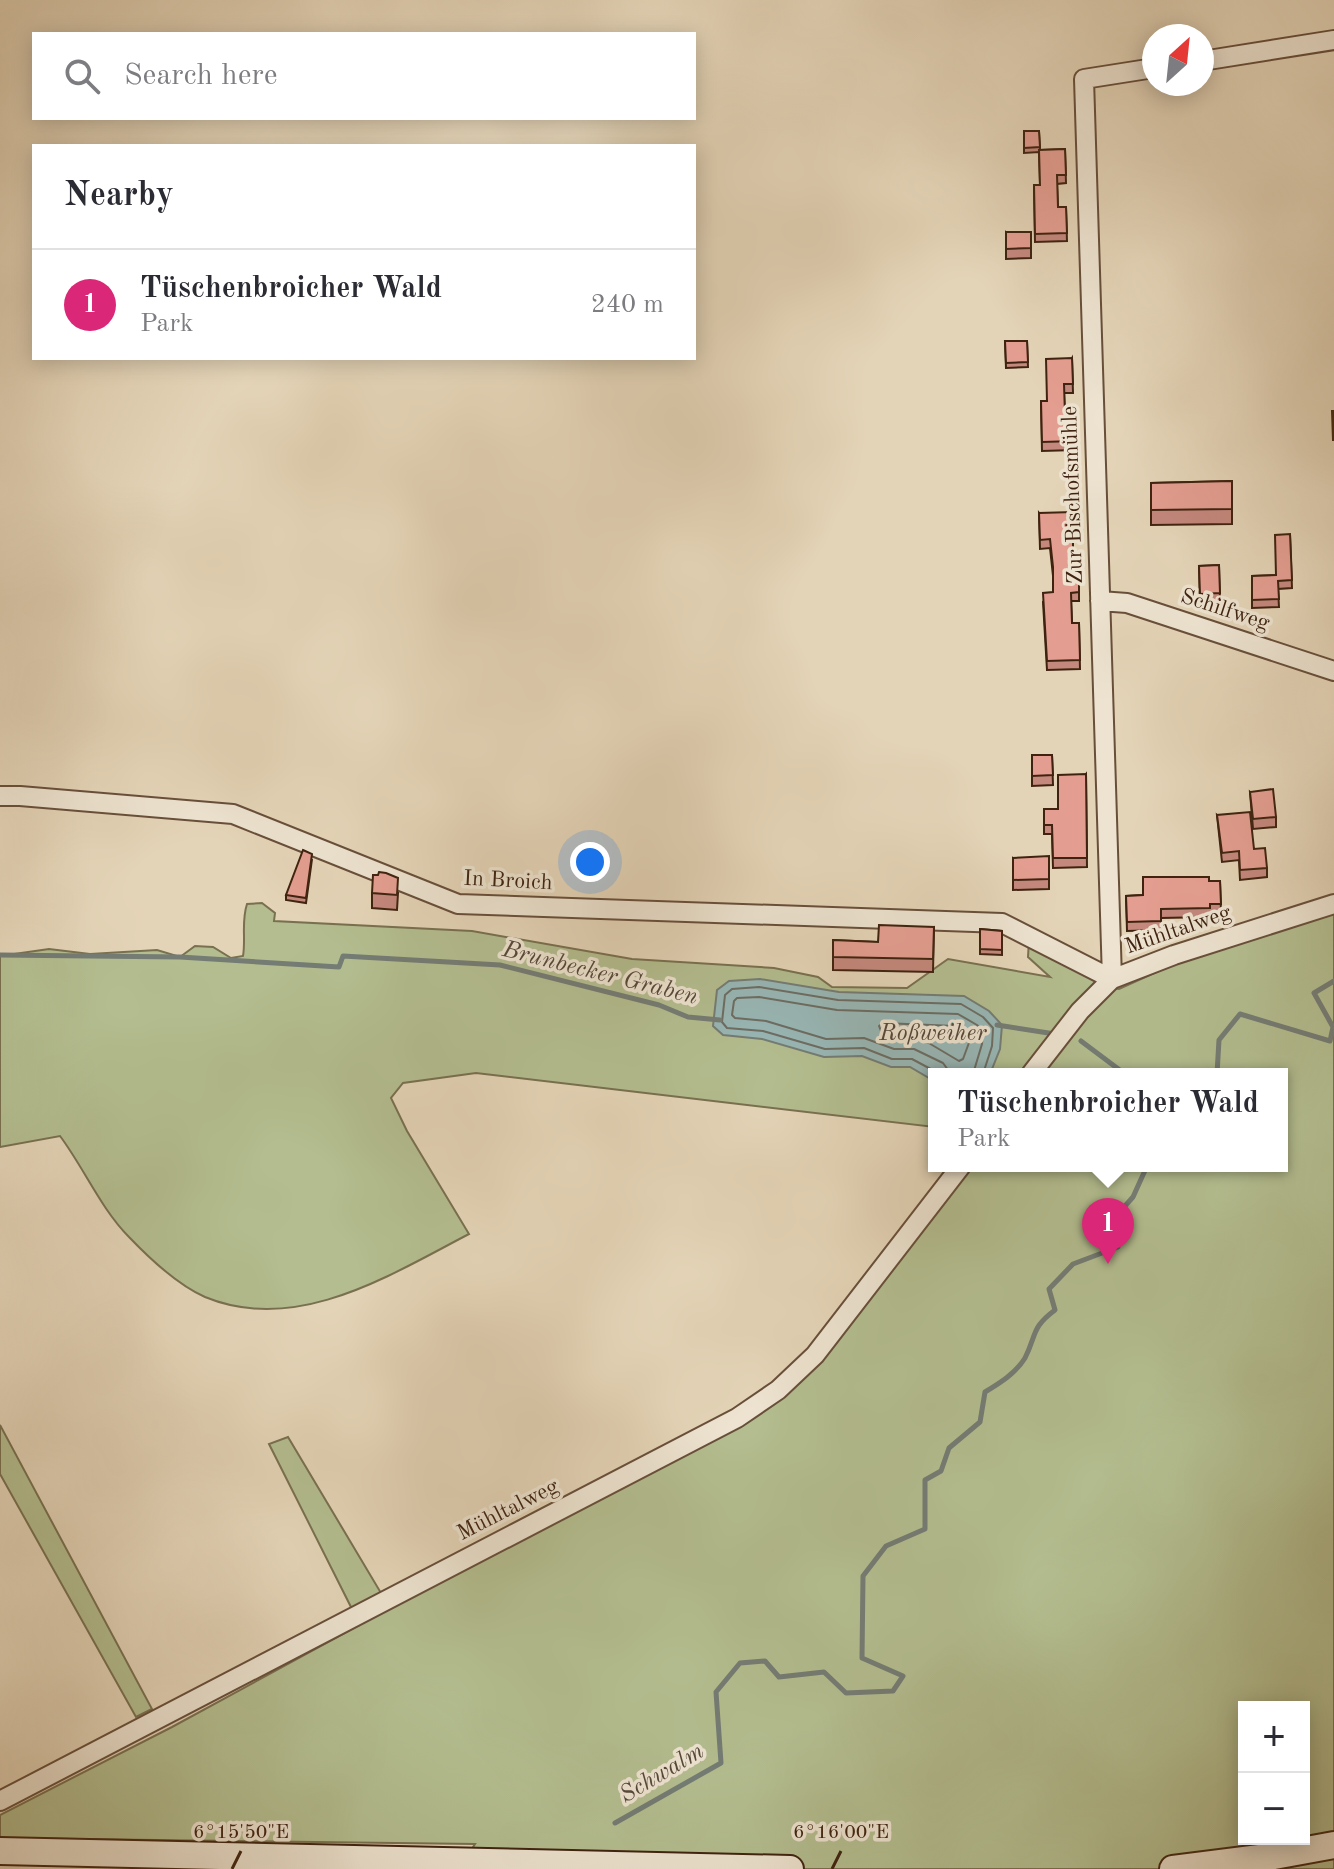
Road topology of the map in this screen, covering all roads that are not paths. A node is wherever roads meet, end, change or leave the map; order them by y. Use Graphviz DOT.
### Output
graph roads {
  1 [pos="1334,40"];
  2 [pos="1214,59"];
  3 [pos="1142,70"];
  4 [pos="1100,601"];
  5 [pos="1334,671"];
  6 [pos="0,796"];
  7 [pos="1334,904"];
  8 [pos="1112,979"];
  9 [pos="1036,1068"];
  10 [pos="956,1172"];
  11 [pos="0,1801"];
  12 [pos="1334,1845"];
  13 [pos="0,1851"];
  14 [pos="711,1867"];
  15 [pos="790,1869"];
  16 [pos="1173,1869"];
  1 -- 2 [label="street"];
  3 -- 4 [label="street, Zur Bischofsmühle"];
  4 -- 5 [label="street, Schilfweg"];
  4 -- 8 [label="street, Zur Bischofsmühle"];
  6 -- 8 [label="street, In Broich"];
  7 -- 8 [label="street, Mühltalweg"];
  8 -- 9 [label="street, Mühltalweg"];
  10 -- 11 [label="street, Mühltalweg"];
  12 -- 16 [label="main road"];
  13 -- 14 [label="main road"];
  14 -- 15 [label="main road"];
}
